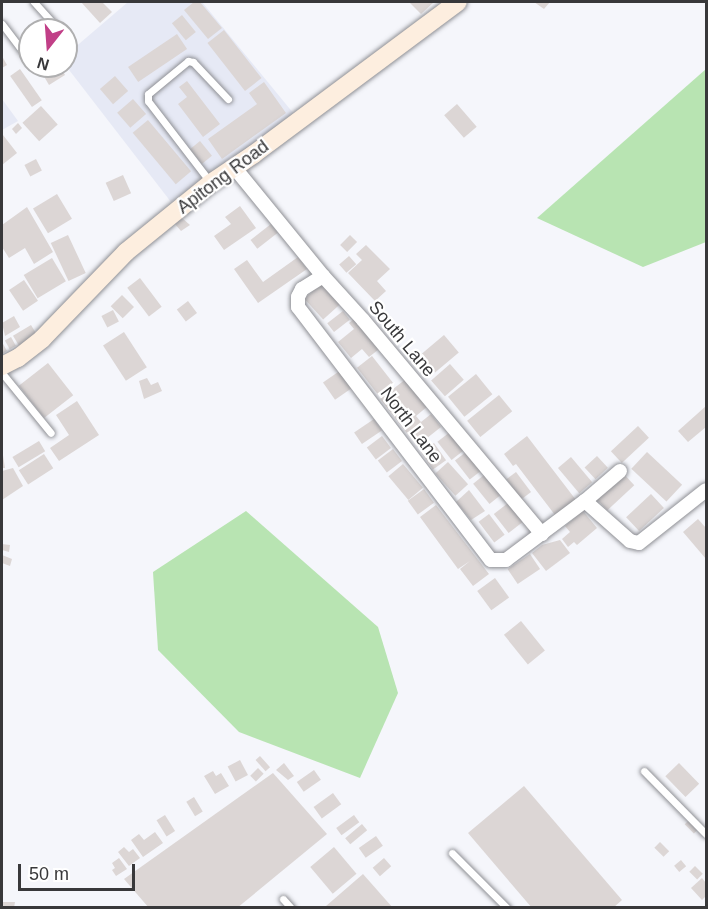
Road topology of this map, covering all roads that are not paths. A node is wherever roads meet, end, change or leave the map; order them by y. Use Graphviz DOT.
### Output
graph roads {
  1 [pos="34,2"];
  2 [pos="458,2"];
  3 [pos="48,18"];
  4 [pos="2,24"];
  5 [pos="18,45"];
  6 [pos="228,99"];
  7 [pos="234,167"];
  8 [pos="211,183"];
  9 [pos="323,276"];
  10 [pos="2,366"];
  11 [pos="2,373"];
  12 [pos="51,433"];
  13 [pos="620,471"];
  14 [pos="706,490"];
  15 [pos="585,501"];
  16 [pos="542,534"];
  17 [pos="644,771"];
  18 [pos="706,834"];
  19 [pos="452,853"];
  20 [pos="283,899"];
  21 [pos="291,908"];
  22 [pos="507,908"];
  1 -- 3 [label="lane"];
  2 -- 7 [label="street, Apitong Road"];
  4 -- 5 [label="lane"];
  6 -- 8 [label="lane"];
  7 -- 8 [label="street, Apitong Road"];
  7 -- 9 [label="street, South Lane"];
  8 -- 10 [label="street, Apitong Road"];
  9 -- 16 [label="street, South Lane"];
  9 -- 16 [label="street, North Lane"];
  11 -- 12 [label="lane"];
  13 -- 15 [label="street"];
  14 -- 15 [label="street"];
  15 -- 16 [label="street"];
  17 -- 18 [label="lane"];
  19 -- 22 [label="lane"];
  20 -- 21 [label="lane"];
}
